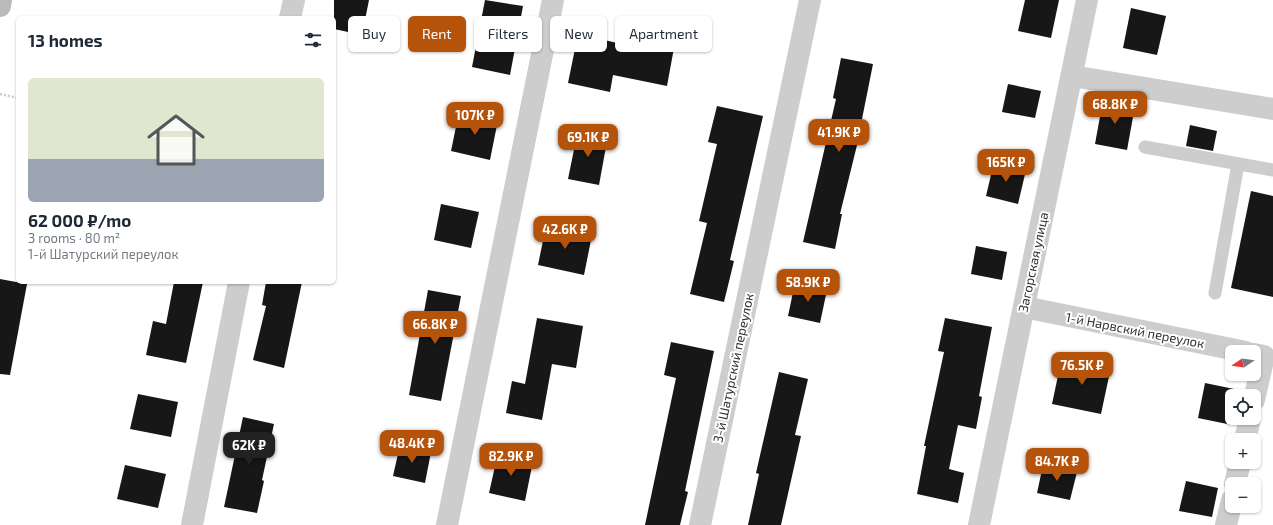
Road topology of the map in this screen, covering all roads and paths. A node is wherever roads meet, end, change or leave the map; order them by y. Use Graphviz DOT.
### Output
graph roads {
  1 [pos="1,0"];
  2 [pos="294,0"];
  3 [pos="553,0"];
  4 [pos="810,0"];
  5 [pos="1087,0"];
  6 [pos="0,6"];
  7 [pos="290,16"];
  8 [pos="1072,76"];
  9 [pos="0,94"];
  10 [pos="16,98"];
  11 [pos="1273,109"];
  12 [pos="1145,147"];
  13 [pos="1238,164"];
  14 [pos="1273,170"];
  15 [pos="239,284"];
  16 [pos="1215,293"];
  17 [pos="1024,307"];
  18 [pos="1225,348"];
  19 [pos="1261,355"];
  20 [pos="1261,369"];
  21 [pos="1229,513"];
  22 [pos="192,525"];
  23 [pos="447,525"];
  24 [pos="700,525"];
  25 [pos="979,525"];
  26 [pos="1226,525"];
  1 -- 6 [label="main road"];
  2 -- 7 [label="street"];
  3 -- 23 [label="street"];
  4 -- 24 [label="street, 3-й Шатурский переулок"];
  5 -- 8 [label="street, Загорская улица"];
  8 -- 11 [label="street"];
  8 -- 17 [label="street, Загорская улица"];
  9 -- 10 [label="path"];
  12 -- 13 [label="lane"];
  13 -- 14 [label="lane"];
  13 -- 16 [label="lane"];
  15 -- 22 [label="street"];
  17 -- 18 [label="street, 1-й Нарвский переулок"];
  17 -- 25 [label="street, Загорская улица"];
  19 -- 20 [label="street"];
  21 -- 26 [label="street"];
}
